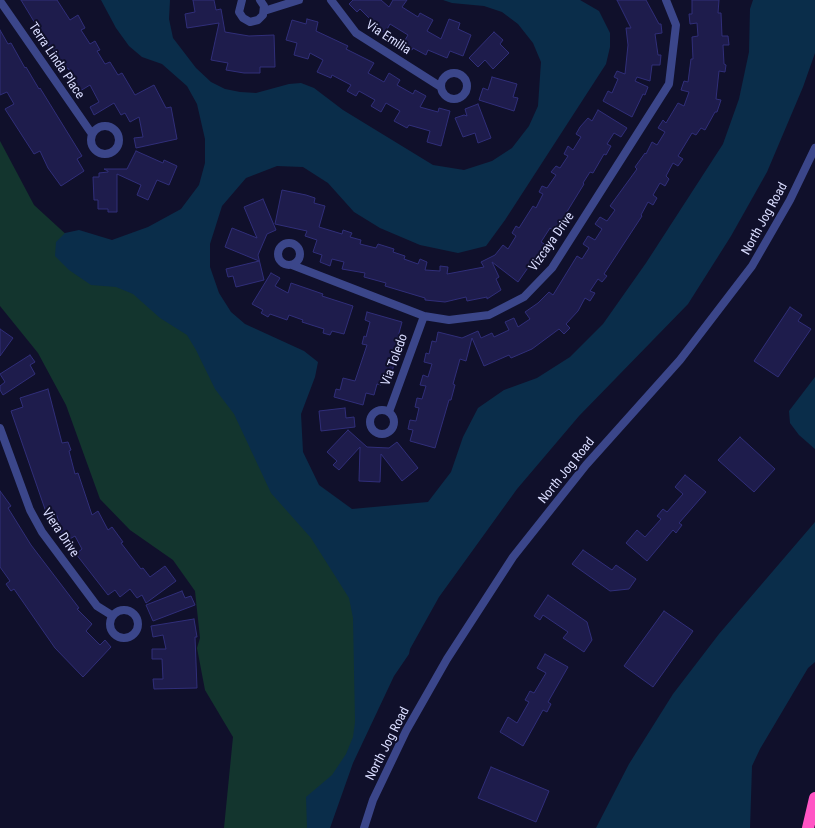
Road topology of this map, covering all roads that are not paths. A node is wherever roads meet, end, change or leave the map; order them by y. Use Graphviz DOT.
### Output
graph roads {
  1 [pos="242,0"];
  2 [pos="260,0"];
  3 [pos="299,0"];
  4 [pos="331,0"];
  5 [pos="666,0"];
  6 [pos="0,1"];
  7 [pos="264,11"];
  8 [pos="441,87"];
  9 [pos="92,134"];
  10 [pos="815,148"];
  11 [pos="292,265"];
  12 [pos="424,316"];
  13 [pos="389,412"];
  14 [pos="0,428"];
  15 [pos="113,616"];
  16 [pos="815,798"];
  17 [pos="364,828"];
  18 [pos="808,828"];
  1 -- 7 [label="street"];
  2 -- 7 [label="street"];
  3 -- 7 [label="street"];
  4 -- 8 [label="street, Via Emilia"];
  5 -- 12 [label="street, Vizcaya Drive"];
  6 -- 9 [label="street, Terra Linda Place"];
  10 -- 17 [label="street, North Jog Road"];
  11 -- 12 [label="street, Vizcaya Drive"];
  12 -- 13 [label="street, Via Toledo"];
  14 -- 15 [label="street, Viera Drive"];
  16 -- 18 [label="highway"];
}
